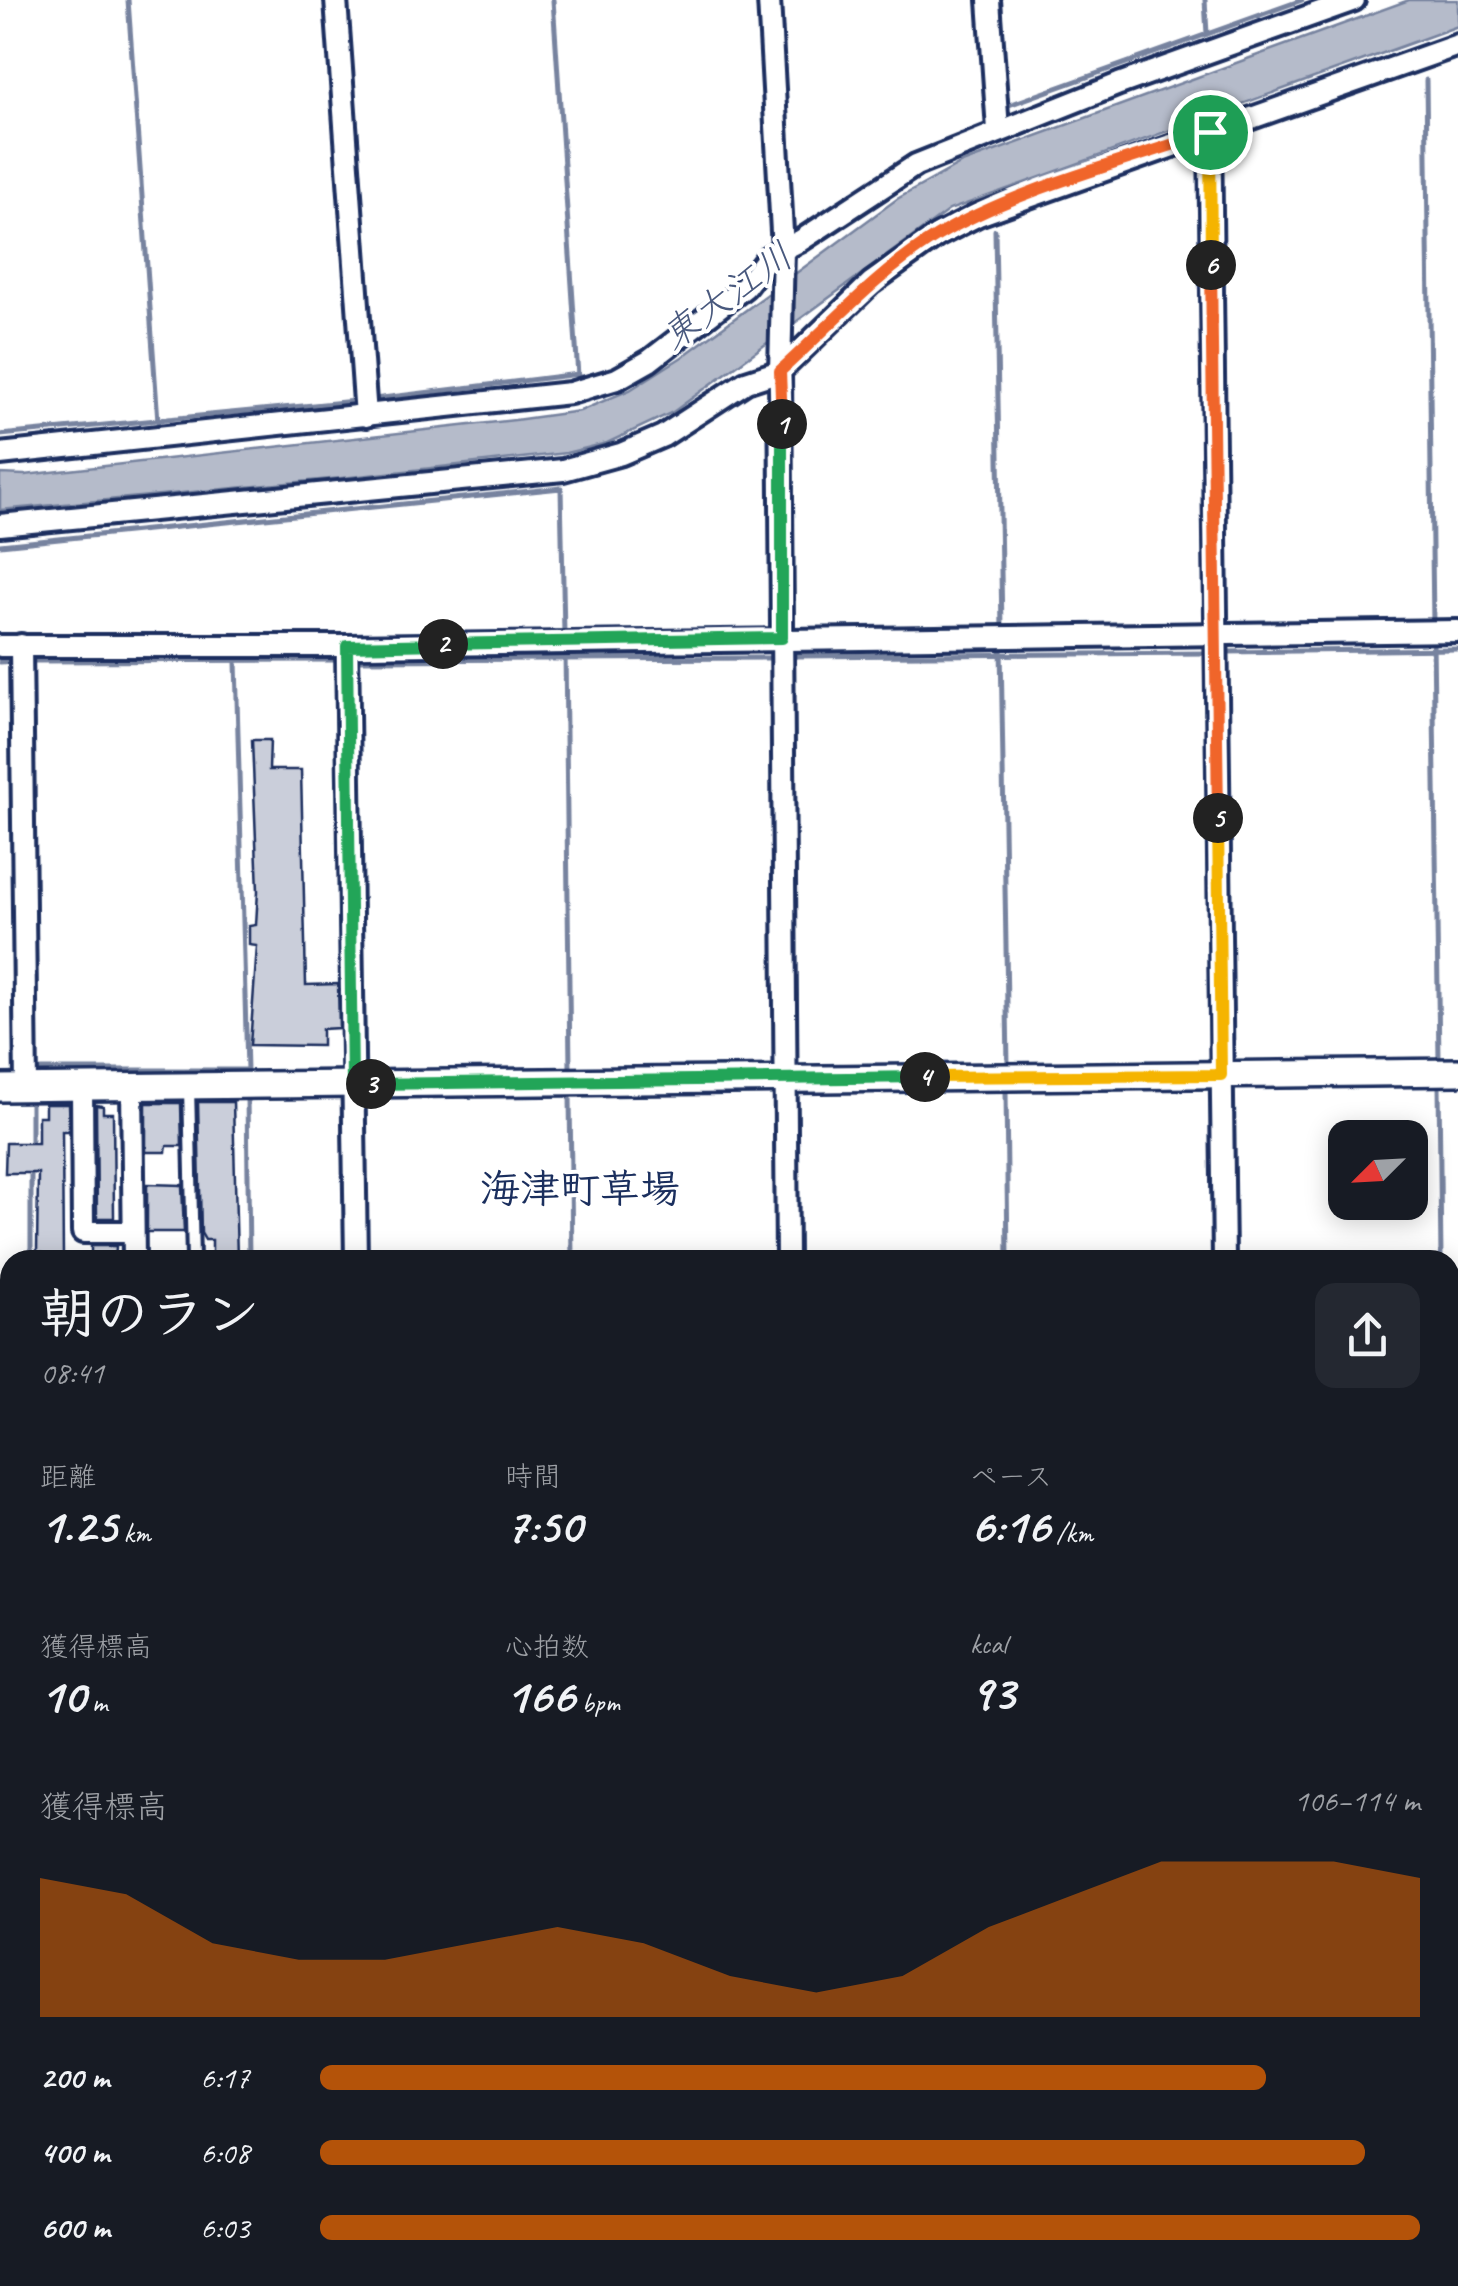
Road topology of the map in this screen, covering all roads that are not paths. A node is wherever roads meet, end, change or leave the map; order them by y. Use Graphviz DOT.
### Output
graph roads {
  1 [pos="336,0"];
  2 [pos="769,0"];
  3 [pos="989,0"];
  4 [pos="1354,0"];
  5 [pos="1458,45"];
  6 [pos="998,130"];
  7 [pos="1210,132"];
  8 [pos="783,256"];
  9 [pos="781,363"];
  10 [pos="366,416"];
  11 [pos="0,454"];
  12 [pos="0,525"];
  13 [pos="1458,631"];
  14 [pos="1215,634"];
  15 [pos="782,638"];
  16 [pos="10,645"];
  17 [pos="347,646"];
  18 [pos="1458,1072"];
  19 [pos="1221,1075"];
  20 [pos="785,1078"];
  21 [pos="352,1084"];
  22 [pos="189,1086"];
  23 [pos="82,1087"];
  24 [pos="132,1087"];
  25 [pos="13,1088"];
  26 [pos="133,1232"];
  27 [pos="134,1250"];
  28 [pos="193,1250"];
  29 [pos="356,1250"];
  30 [pos="787,1250"];
  31 [pos="1224,1250"];
  1 -- 10 [label="street"];
  2 -- 8 [label="street"];
  3 -- 6 [label="street"];
  4 -- 6 [label="street"];
  5 -- 7 [label="street"];
  6 -- 8 [label="street"];
  7 -- 9 [label="street"];
  7 -- 14 [label="street"];
  8 -- 9 [label="street"];
  8 -- 10 [label="street"];
  9 -- 12 [label="street"];
  9 -- 15 [label="street"];
  10 -- 11 [label="street"];
  13 -- 14 [label="street"];
  14 -- 15 [label="street"];
  14 -- 19 [label="street"];
  15 -- 17 [label="street"];
  15 -- 20 [label="street"];
  16 -- 17 [label="street"];
  16 -- 25 [label="street"];
  17 -- 21 [label="street"];
  18 -- 19 [label="street"];
  19 -- 20 [label="street"];
  19 -- 31 [label="street"];
  20 -- 21 [label="street"];
  20 -- 30 [label="street"];
  21 -- 22 [label="street"];
  21 -- 29 [label="street"];
  22 -- 24 [label="street"];
  22 -- 28 [label="lane"];
  23 -- 24 [label="street"];
  23 -- 25 [label="street"];
  23 -- 26 [label="street"];
  24 -- 26 [label="street"];
  26 -- 27 [label="street"];
}
